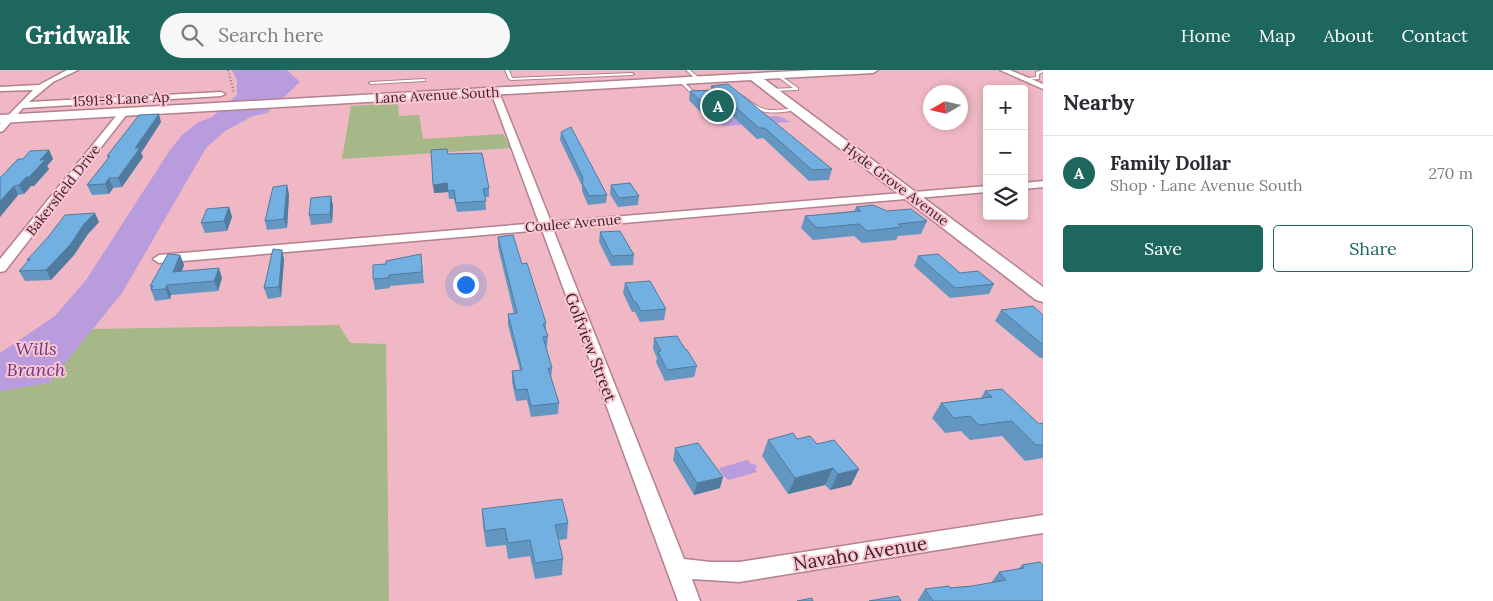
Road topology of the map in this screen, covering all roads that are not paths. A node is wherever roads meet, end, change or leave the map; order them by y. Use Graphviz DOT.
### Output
graph roads {
  1 [pos="74,70"];
  2 [pos="507,70"];
  3 [pos="688,70"];
  4 [pos="873,70"];
  5 [pos="1004,70"];
  6 [pos="842,71"];
  7 [pos="1043,71"];
  8 [pos="631,72"];
  9 [pos="754,73"];
  10 [pos="782,73"];
  11 [pos="1024,79"];
  12 [pos="424,80"];
  13 [pos="699,80"];
  14 [pos="681,81"];
  15 [pos="371,83"];
  16 [pos="640,83"];
  17 [pos="42,87"];
  18 [pos="1043,88"];
  19 [pos="0,89"];
  20 [pos="401,89"];
  21 [pos="771,90"];
  22 [pos="494,92"];
  23 [pos="710,92"];
  24 [pos="719,92"];
  25 [pos="221,94"];
  26 [pos="22,105"];
  27 [pos="796,109"];
  28 [pos="124,112"];
  29 [pos="6,119"];
  30 [pos="0,129"];
  31 [pos="1043,184"];
  32 [pos="1028,186"];
  33 [pos="983,189"];
  34 [pos="910,196"];
  35 [pos="544,225"];
  36 [pos="159,259"];
  37 [pos="0,268"];
  38 [pos="1043,296"];
  39 [pos="1043,524"];
  40 [pos="676,568"];
  41 [pos="689,601"];
  1 -- 17 [label="street"];
  2 -- 8 [label="lane"];
  3 -- 13 [label="lane"];
  4 -- 6 [label="main road, Lane Avenue South"];
  5 -- 11 [label="street"];
  6 -- 10 [label="main road, Lane Avenue South"];
  7 -- 11 [label="lane"];
  8 -- 16 [label="lane"];
  9 -- 10 [label="main road, Lane Avenue South"];
  9 -- 13 [label="main road, Lane Avenue South"];
  9 -- 21 [label="main road, Hyde Grove Avenue"];
  10 -- 21 [label="lane"];
  11 -- 18 [label="street"];
  12 -- 20 [label="lane"];
  13 -- 14 [label="main road, Lane Avenue South"];
  14 -- 16 [label="main road, Lane Avenue South"];
  14 -- 23 [label="lane"];
  15 -- 20 [label="lane"];
  16 -- 22 [label="main road, Lane Avenue South"];
  17 -- 19 [label="street"];
  17 -- 26 [label="street"];
  20 -- 22 [label="main road, Lane Avenue South"];
  20 -- 28 [label="main road, Lane Avenue South"];
  21 -- 27 [label="main road, Hyde Grove Avenue"];
  22 -- 35 [label="street, Golfview Street"];
  24 -- 27 [label="lane"];
  25 -- 26 [label="street, 1591-8 Lane Ap"];
  26 -- 29 [label="street"];
  27 -- 34 [label="main road, Hyde Grove Avenue"];
  28 -- 29 [label="main road, Lane Avenue South"];
  28 -- 37 [label="street, Bakersfield Drive"];
  29 -- 30 [label="street"];
  31 -- 32 [label="street"];
  33 -- 34 [label="street, Coulee Avenue"];
  34 -- 35 [label="street, Coulee Avenue"];
  34 -- 38 [label="main road, Hyde Grove Avenue"];
  35 -- 36 [label="street, Coulee Avenue"];
  35 -- 40 [label="street, Golfview Street"];
  39 -- 40 [label="street, Navaho Avenue"];
  40 -- 41 [label="street, Golfview Street"];
}
